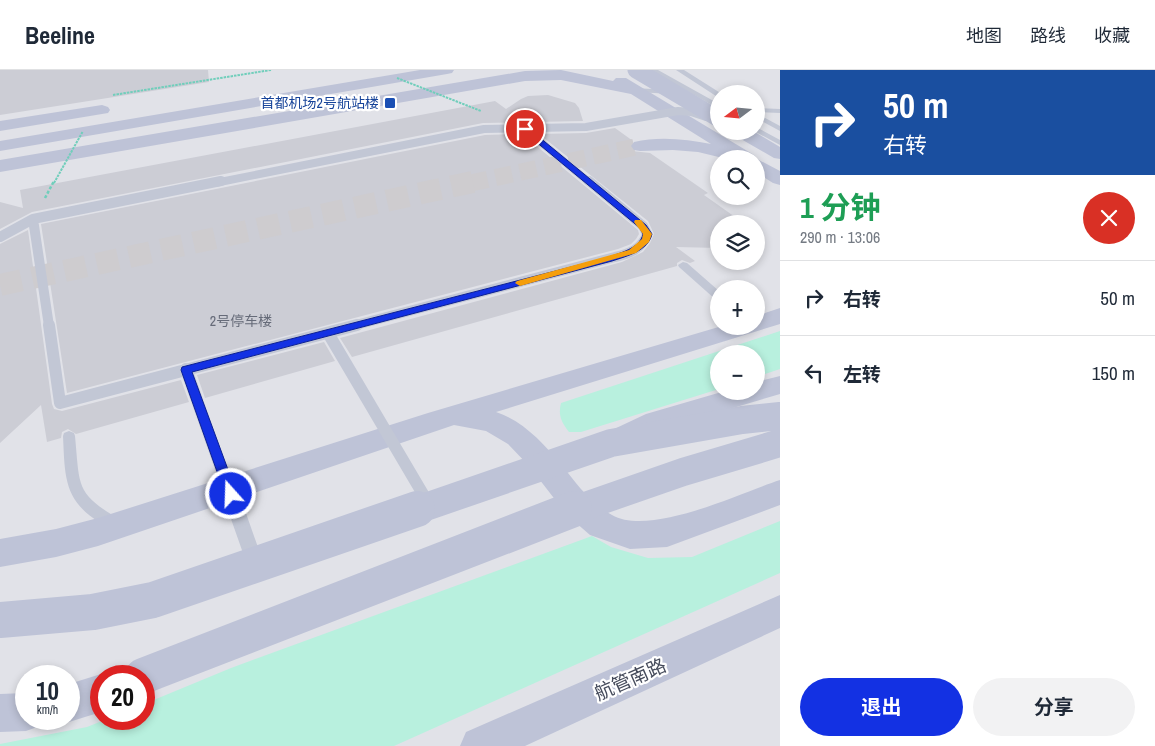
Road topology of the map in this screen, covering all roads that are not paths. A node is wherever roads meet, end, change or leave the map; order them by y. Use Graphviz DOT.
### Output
graph roads {
  1 [pos="359,70"];
  2 [pos="447,70"];
  3 [pos="451,70"];
  4 [pos="569,70"];
  5 [pos="600,70"];
  6 [pos="636,70"];
  7 [pos="653,70"];
  8 [pos="679,70"];
  9 [pos="710,89"];
  10 [pos="636,90"];
  11 [pos="710,103"];
  12 [pos="121,107"];
  13 [pos="765,110"];
  14 [pos="780,111"];
  15 [pos="710,112"];
  16 [pos="710,112"];
  17 [pos="710,120"];
  18 [pos="765,120"];
  19 [pos="0,128"];
  20 [pos="780,128"];
  21 [pos="525,129"];
  22 [pos="765,135"];
  23 [pos="759,140"];
  24 [pos="762,140"];
  25 [pos="0,146"];
  26 [pos="640,146"];
  27 [pos="780,147"];
  28 [pos="710,150"];
  29 [pos="733,150"];
  30 [pos="0,166"];
  31 [pos="765,170"];
  32 [pos="780,179"];
  33 [pos="33,219"];
  34 [pos="0,237"];
  35 [pos="683,265"];
  36 [pos="710,289"];
  37 [pos="780,316"];
  38 [pos="765,321"];
  39 [pos="328,333"];
  40 [pos="711,335"];
  41 [pos="186,370"];
  42 [pos="557,385"];
  43 [pos="780,385"];
  44 [pos="780,416"];
  45 [pos="438,420"];
  46 [pos="69,436"];
  47 [pos="611,442"];
  48 [pos="780,443"];
  49 [pos="530,446"];
  50 [pos="780,492"];
  51 [pos="430,506"];
  52 [pos="118,526"];
  53 [pos="0,552"];
  54 [pos="256,565"];
  55 [pos="780,611"];
  56 [pos="0,620"];
  57 [pos="155,671"];
  58 [pos="480,746"];
  1 -- 19 [label="street"];
  2 -- 25 [label="street"];
  3 -- 25 [label="street"];
  4 -- 10 [label="street"];
  5 -- 10 [label="street"];
  6 -- 16 [label="street, bridge"];
  7 -- 11 [label="lane"];
  8 -- 9 [label="lane"];
  10 -- 15 [label="lane"];
  10 -- 29 [label="street"];
  10 -- 30 [label="street"];
  12 -- 19 [label="street"];
  13 -- 14 [label="lane"];
  17 -- 21 [label="lane, bridge"];
  18 -- 20 [label="lane"];
  21 -- 33 [label="lane, bridge"];
  21 -- 39 [label="lane, bridge"];
  22 -- 27 [label="lane"];
  23 -- 27 [label="lane"];
  24 -- 27 [label="street"];
  26 -- 28 [label="street"];
  31 -- 32 [label="street"];
  33 -- 34 [label="lane, bridge"];
  33 -- 41 [label="lane, bridge"];
  35 -- 36 [label="lane"];
  37 -- 38 [label="street"];
  39 -- 41 [label="lane, bridge"];
  39 -- 51 [label="lane, bridge"];
  40 -- 42 [label="street"];
  41 -- 54 [label="lane, bridge"];
  42 -- 45 [label="street"];
  42 -- 49 [label="street"];
  43 -- 47 [label="street"];
  44 -- 47 [label="street, bridge"];
  45 -- 49 [label="street"];
  45 -- 52 [label="street"];
  46 -- 52 [label="lane"];
  47 -- 51 [label="street, bridge"];
  48 -- 57 [label="street, bridge"];
  49 -- 50 [label="street"];
  51 -- 54 [label="street, bridge"];
  52 -- 53 [label="street"];
  54 -- 56 [label="street, bridge"];
  55 -- 58 [label="street, 航管南路"];
}
